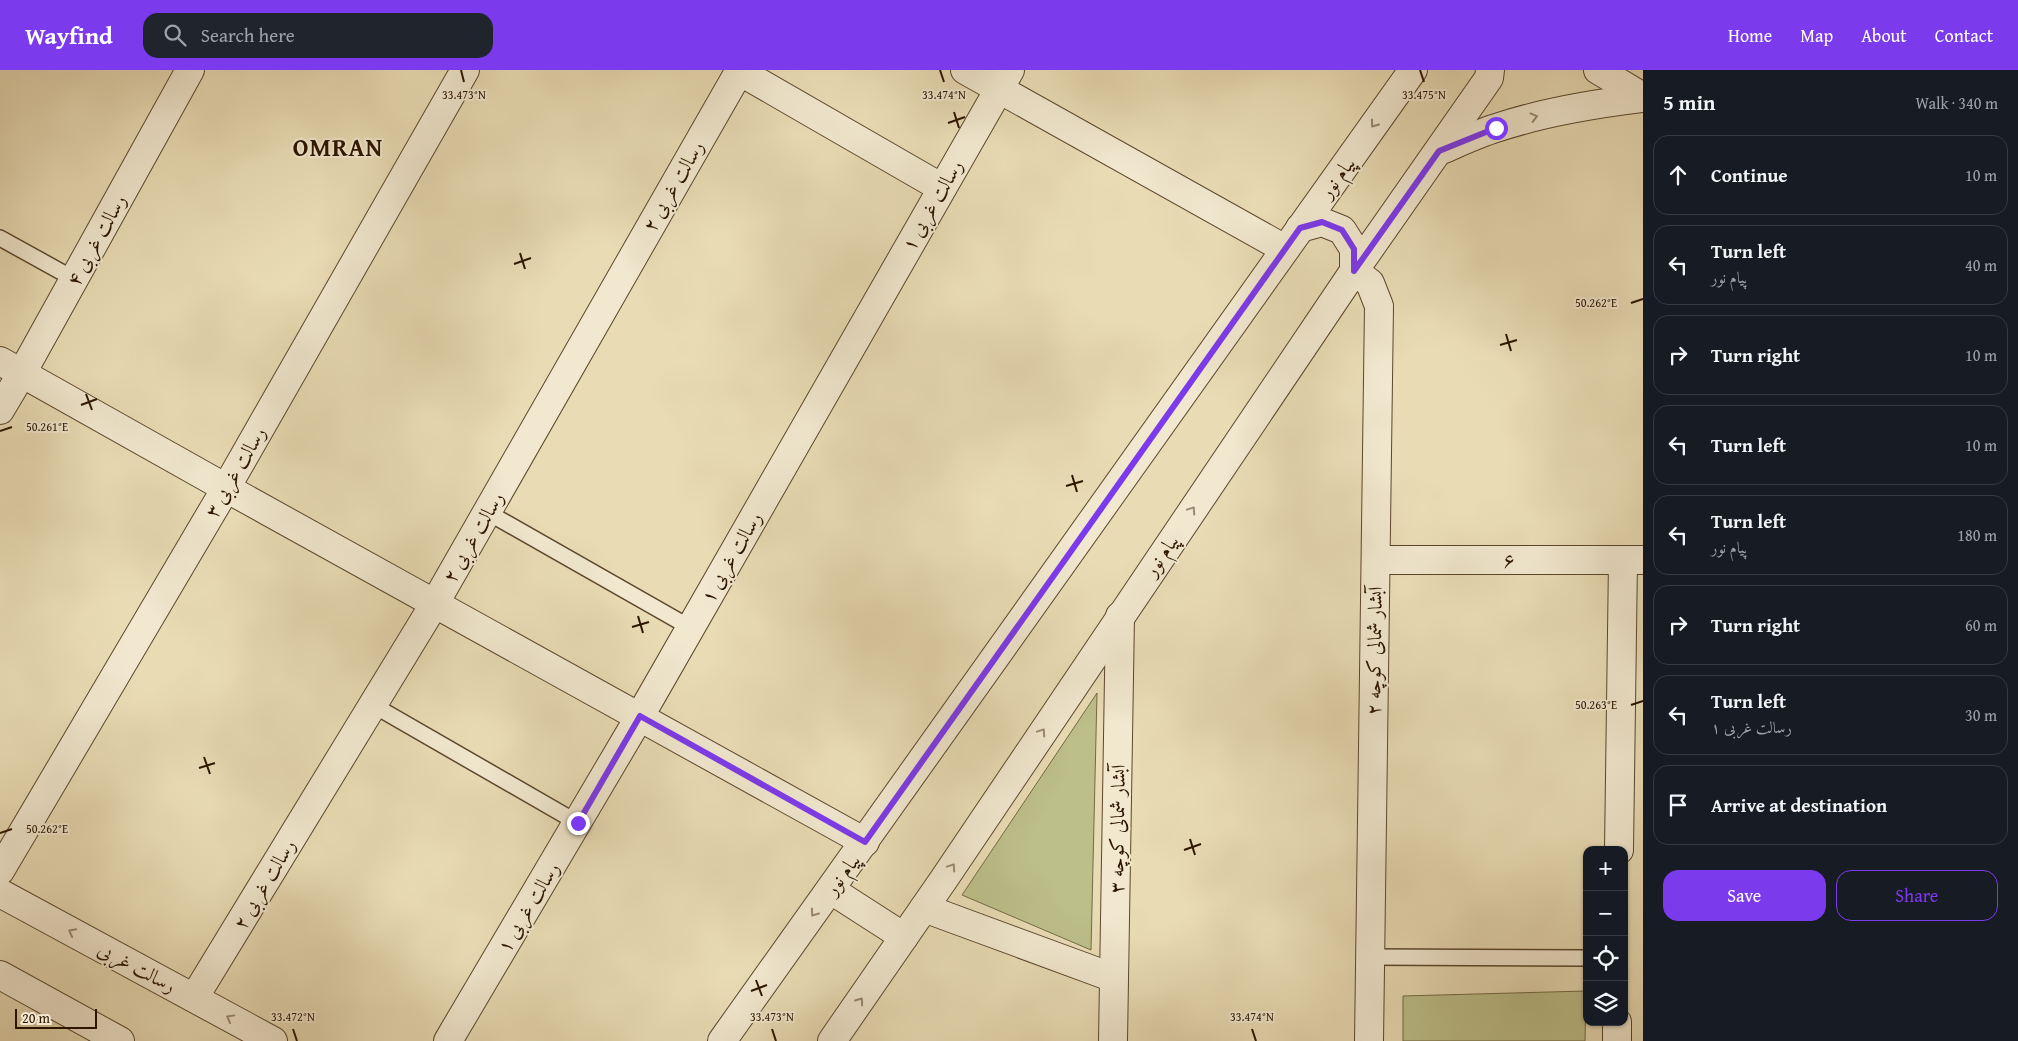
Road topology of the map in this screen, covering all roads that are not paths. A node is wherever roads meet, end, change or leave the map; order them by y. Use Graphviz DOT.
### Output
graph roads {
  1 [pos="190,70"];
  2 [pos="465,70"];
  3 [pos="965,70"];
  4 [pos="1413,70"];
  5 [pos="1490,70"];
  6 [pos="1598,70"];
  7 [pos="739,71"];
  8 [pos="1004,79"];
  9 [pos="1643,98"];
  10 [pos="1439,151"];
  11 [pos="942,188"];
  12 [pos="0,238"];
  13 [pos="1292,238"];
  14 [pos="1354,271"];
  15 [pos="74,279"];
  16 [pos="11,367"];
  17 [pos="0,410"];
  18 [pos="226,488"];
  19 [pos="487,512"];
  20 [pos="1376,560"];
  21 [pos="1633,560"];
  22 [pos="435,603"];
  23 [pos="1120,616"];
  24 [pos="691,628"];
  25 [pos="373,706"];
  26 [pos="640,716"];
  27 [pos="578,823"];
  28 [pos="865,842"];
  29 [pos="1619,846"];
  30 [pos="0,870"];
  31 [pos="830,890"];
  32 [pos="0,893"];
  33 [pos="924,908"];
  34 [pos="904,937"];
  35 [pos="1370,957"];
  36 [pos="1583,958"];
  37 [pos="0,975"];
  38 [pos="1114,978"];
  39 [pos="194,998"];
  40 [pos="1617,1026"];
  41 [pos="120,1041"];
  42 [pos="273,1041"];
  43 [pos="448,1041"];
  44 [pos="722,1041"];
  45 [pos="832,1041"];
  46 [pos="1113,1041"];
  47 [pos="1369,1041"];
  48 [pos="1617,1041"];
  1 -- 15 [label="street, رسالت غربی ۴"];
  2 -- 18 [label="street, رسالت غربی ۳"];
  3 -- 8 [label="street"];
  4 -- 13 [label="street, پیام نور, one-way"];
  5 -- 10 [label="street, پیام نور"];
  6 -- 9 [label="street"];
  7 -- 11 [label="street"];
  7 -- 19 [label="street, رسالت غربی ۲"];
  8 -- 11 [label="street, رسالت غربی ۱"];
  8 -- 13 [label="street"];
  10 -- 9 [label="street, one-way"];
  10 -- 14 [label="street, پیام نور"];
  11 -- 24 [label="street, رسالت غربی ۱"];
  12 -- 15 [label="lane"];
  13 -- 14 [label="street"];
  13 -- 28 [label="street, پیام نور"];
  14 -- 20 [label="street, آبشار شمالی کوچه ۲"];
  23 -- 14 [label="street, پیام نور, one-way"];
  15 -- 16 [label="street, رسالت غربی ۴"];
  16 -- 17 [label="street, رسالت غربی ۴"];
  16 -- 18 [label="street"];
  18 -- 22 [label="street"];
  18 -- 30 [label="street, رسالت غربی ۳"];
  19 -- 22 [label="street, رسالت غربی ۲"];
  19 -- 24 [label="lane"];
  20 -- 21 [label="street, ۶"];
  20 -- 35 [label="street, آبشار شمالی کوچه ۲"];
  21 -- 29 [label="street"];
  22 -- 25 [label="street, رسالت غربی ۲"];
  22 -- 26 [label="street"];
  33 -- 23 [label="street, پیام نور, one-way"];
  23 -- 38 [label="street, آبشار شمالی کوچه ۳"];
  24 -- 26 [label="street, رسالت غربی ۱"];
  25 -- 27 [label="lane"];
  25 -- 39 [label="street, رسالت غربی ۲"];
  26 -- 27 [label="street, رسالت غربی ۱"];
  26 -- 28 [label="street"];
  27 -- 43 [label="street, رسالت غربی ۱"];
  28 -- 31 [label="street, پیام نور"];
  31 -- 34 [label="street"];
  31 -- 44 [label="street, پیام نور, one-way"];
  39 -- 32 [label="street, رسالت غربی, one-way"];
  33 -- 34 [label="street, پیام نور"];
  33 -- 38 [label="street"];
  45 -- 34 [label="street, پیام نور, one-way"];
  35 -- 36 [label="lane"];
  35 -- 47 [label="street, آبشار شمالی کوچه ۲"];
  37 -- 41 [label="street"];
  38 -- 46 [label="street, آبشار شمالی کوچه ۳"];
  42 -- 39 [label="street, رسالت غربی, one-way"];
  40 -- 48 [label="street"];
}
